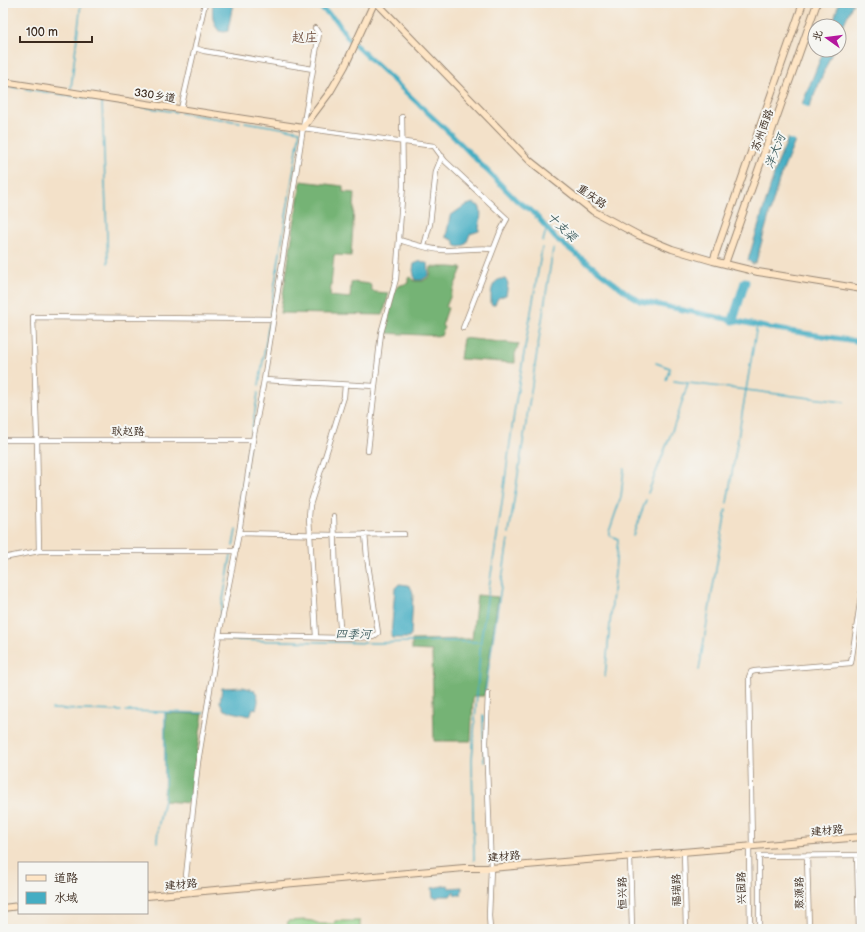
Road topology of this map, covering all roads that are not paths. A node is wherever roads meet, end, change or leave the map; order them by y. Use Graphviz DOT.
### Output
graph roads {
  1 [pos="205,3"];
  2 [pos="375,3"];
  3 [pos="803,3"];
  4 [pos="817,3"];
  5 [pos="315,28"];
  6 [pos="196,48"];
  7 [pos="314,68"];
  8 [pos="3,82"];
  9 [pos="181,110"];
  10 [pos="402,116"];
  11 [pos="303,128"];
  12 [pos="402,142"];
  13 [pos="442,156"];
  14 [pos="727,221"];
  15 [pos="738,226"];
  16 [pos="399,240"];
  17 [pos="424,246"];
  18 [pos="493,249"];
  19 [pos="713,261"];
  20 [pos="725,264"];
  21 [pos="862,289"];
  22 [pos="273,319"];
  23 [pos="463,328"];
  24 [pos="264,380"];
  25 [pos="344,385"];
  26 [pos="375,386"];
  27 [pos="3,440"];
  28 [pos="37,440"];
  29 [pos="253,440"];
  30 [pos="368,451"];
  31 [pos="334,516"];
  32 [pos="239,533"];
  33 [pos="364,534"];
  34 [pos="404,534"];
  35 [pos="310,535"];
  36 [pos="335,535"];
  37 [pos="236,550"];
  38 [pos="39,551"];
  39 [pos="3,558"];
  40 [pos="862,590"];
  41 [pos="219,635"];
  42 [pos="316,637"];
  43 [pos="342,638"];
  44 [pos="488,694"];
  45 [pos="862,837"];
  46 [pos="750,846"];
  47 [pos="684,852"];
  48 [pos="860,855"];
  49 [pos="630,856"];
  50 [pos="807,856"];
  51 [pos="491,868"];
  52 [pos="191,893"];
  53 [pos="148,896"];
  54 [pos="18,906"];
  55 [pos="3,908"];
  56 [pos="490,929"];
  57 [pos="632,929"];
  58 [pos="686,929"];
  59 [pos="750,929"];
  60 [pos="760,929"];
  61 [pos="809,929"];
  62 [pos="859,929"];
  1 -- 6 [label="street"];
  2 -- 11 [label="street"];
  2 -- 19 [label="street, 重庆路"];
  3 -- 14 [label="street, 苏州西路"];
  4 -- 15 [label="street, 苏州西路"];
  5 -- 7 [label="street"];
  6 -- 7 [label="street"];
  6 -- 9 [label="street"];
  7 -- 11 [label="street"];
  8 -- 9 [label="street, 330乡道"];
  9 -- 11 [label="street, 330乡道"];
  10 -- 12 [label="street"];
  11 -- 12 [label="street"];
  11 -- 22 [label="street"];
  12 -- 13 [label="street"];
  12 -- 16 [label="street"];
  13 -- 17 [label="street"];
  13 -- 18 [label="street"];
  14 -- 15 [label="street"];
  14 -- 19 [label="street, 苏州西路"];
  15 -- 20 [label="street, 苏州西路"];
  16 -- 17 [label="street"];
  16 -- 26 [label="street"];
  17 -- 18 [label="street"];
  18 -- 23 [label="street"];
  19 -- 20 [label="street, 重庆路"];
  20 -- 21 [label="street, 重庆路"];
  22 -- 24 [label="street"];
  22 -- 28 [label="street"];
  24 -- 25 [label="street"];
  24 -- 29 [label="street"];
  25 -- 26 [label="street"];
  25 -- 35 [label="street"];
  26 -- 30 [label="street"];
  27 -- 28 [label="street, 耿赵路"];
  28 -- 29 [label="street, 耿赵路"];
  28 -- 38 [label="street"];
  29 -- 32 [label="street"];
  31 -- 36 [label="street"];
  32 -- 35 [label="street"];
  32 -- 37 [label="street"];
  33 -- 34 [label="street"];
  33 -- 36 [label="street"];
  33 -- 43 [label="street"];
  35 -- 36 [label="street"];
  35 -- 42 [label="street"];
  36 -- 43 [label="street"];
  37 -- 38 [label="street"];
  37 -- 41 [label="street"];
  38 -- 39 [label="street"];
  40 -- 46 [label="street, 兴园路"];
  41 -- 42 [label="street"];
  41 -- 52 [label="street"];
  42 -- 43 [label="street"];
  44 -- 51 [label="street"];
  45 -- 46 [label="street, 建材路"];
  46 -- 47 [label="street, 建材路"];
  46 -- 59 [label="street, 兴园路"];
  47 -- 49 [label="street, 建材路"];
  47 -- 58 [label="street, 福瑞路"];
  48 -- 50 [label="street"];
  48 -- 62 [label="street"];
  49 -- 51 [label="street, 建材路"];
  49 -- 57 [label="street, 恒兴路"];
  50 -- 60 [label="street"];
  50 -- 61 [label="street, 聚源路"];
  51 -- 52 [label="street, 建材路"];
  51 -- 56 [label="street"];
  52 -- 53 [label="street, 建材路"];
  54 -- 55 [label="street"];
}
